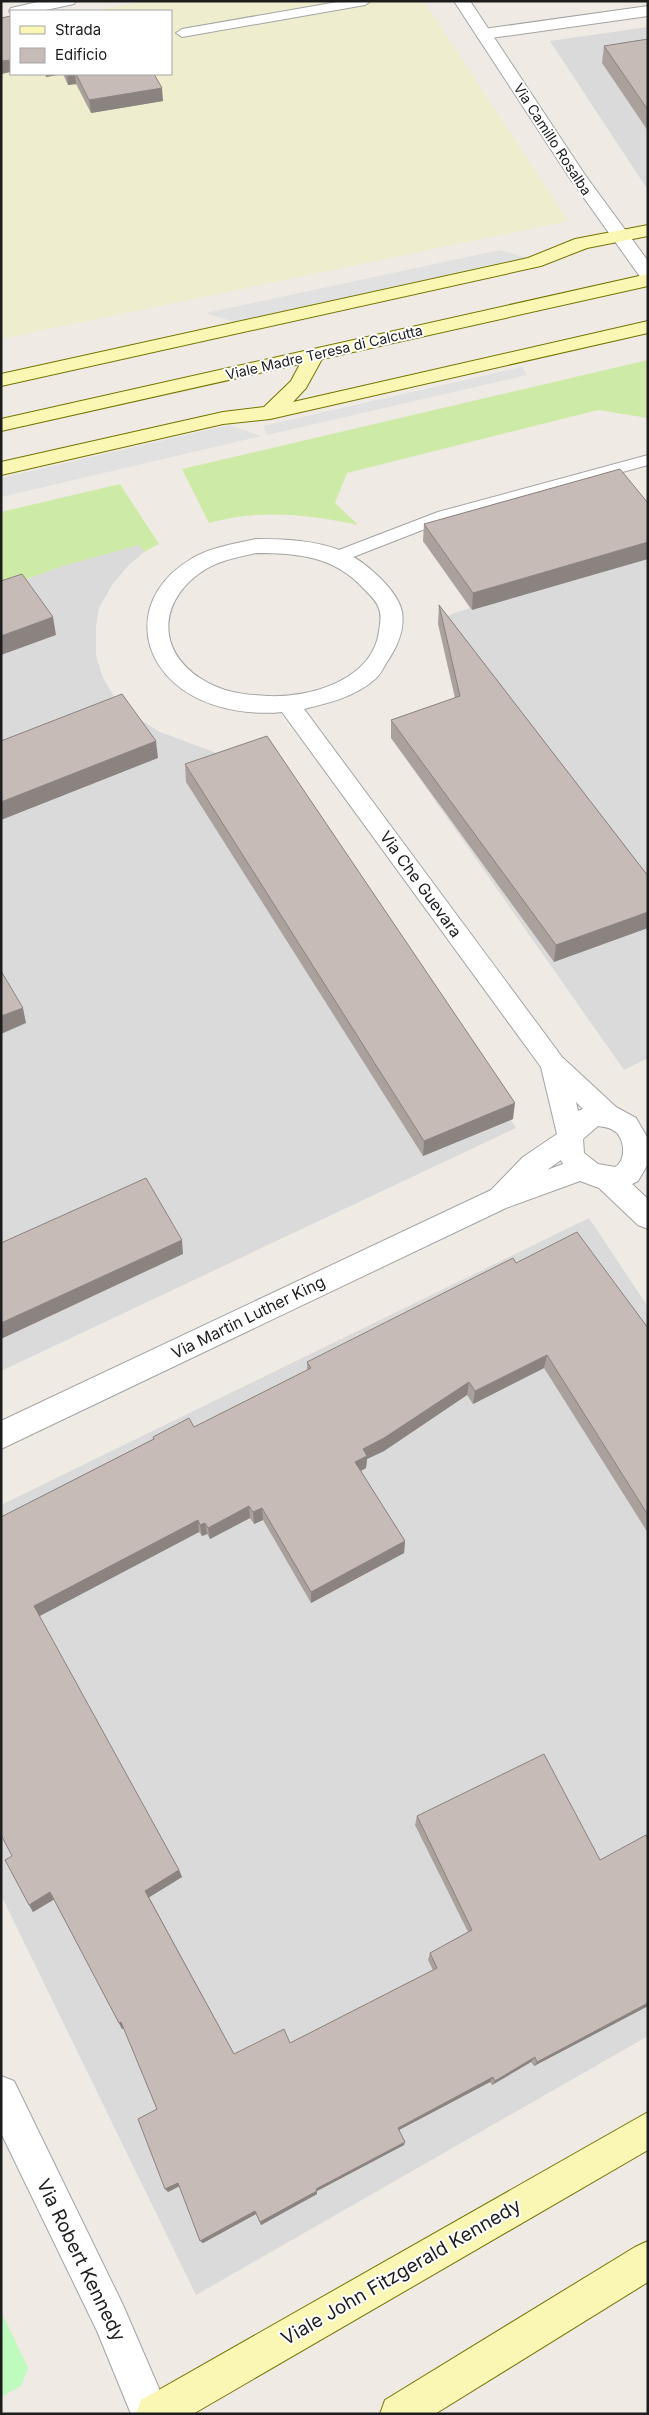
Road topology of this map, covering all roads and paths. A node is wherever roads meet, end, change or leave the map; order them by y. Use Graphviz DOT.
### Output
graph roads {
  1 [pos="68,1"];
  2 [pos="365,1"];
  3 [pos="462,1"];
  4 [pos="22,10"];
  5 [pos="648,11"];
  6 [pos="182,33"];
  7 [pos="484,34"];
  8 [pos="648,230"];
  9 [pos="619,235"];
  10 [pos="648,274"];
  11 [pos="648,280"];
  12 [pos="648,327"];
  13 [pos="316,354"];
  14 [pos="1,380"];
  15 [pos="270,413"];
  16 [pos="1,425"];
  17 [pos="648,460"];
  18 [pos="1,470"];
  19 [pos="337,557"];
  20 [pos="289,705"];
  21 [pos="553,1064"];
  22 [pos="648,1110"];
  23 [pos="614,1116"];
  24 [pos="570,1137"];
  25 [pos="647,1156"];
  26 [pos="582,1169"];
  27 [pos="608,1179"];
  28 [pos="496,1200"];
  29 [pos="648,1217"];
  30 [pos="1,1436"];
  31 [pos="3,2104"];
  32 [pos="648,2130"];
  33 [pos="648,2260"];
  34 [pos="153,2414"];
  35 [pos="399,2414"];
  1 -- 4 [label="street"];
  2 -- 6 [label="lane"];
  3 -- 7 [label="street, Via Camillo Rosalba"];
  5 -- 7 [label="street"];
  7 -- 9 [label="street, Via Camillo Rosalba"];
  8 -- 9 [label="main road"];
  9 -- 10 [label="street, Via Camillo Rosalba"];
  9 -- 14 [label="main road"];
  11 -- 13 [label="main road, Viale Madre Teresa di Calcutta"];
  12 -- 15 [label="main road"];
  13 -- 15 [label="main road"];
  13 -- 16 [label="main road, Viale Madre Teresa di Calcutta"];
  15 -- 18 [label="main road"];
  17 -- 19 [label="lane"];
  19 -- 20 [label="street"];
  19 -- 20 [label="street"];
  20 -- 21 [label="street, Via Che Guevara"];
  21 -- 23 [label="street, Via Che Guevara"];
  21 -- 24 [label="street, Via Che Guevara"];
  22 -- 23 [label="street"];
  23 -- 24 [label="street"];
  23 -- 25 [label="street"];
  24 -- 26 [label="street"];
  24 -- 28 [label="street, Via Martin Luther King"];
  25 -- 27 [label="street"];
  26 -- 27 [label="street"];
  26 -- 28 [label="street, Via Martin Luther King"];
  27 -- 29 [label="street"];
  28 -- 30 [label="street, Via Martin Luther King"];
  31 -- 34 [label="street, Via Robert Kennedy"];
  32 -- 34 [label="main road, Viale John Fitzgerald Kennedy"];
  33 -- 35 [label="main road"];
}
